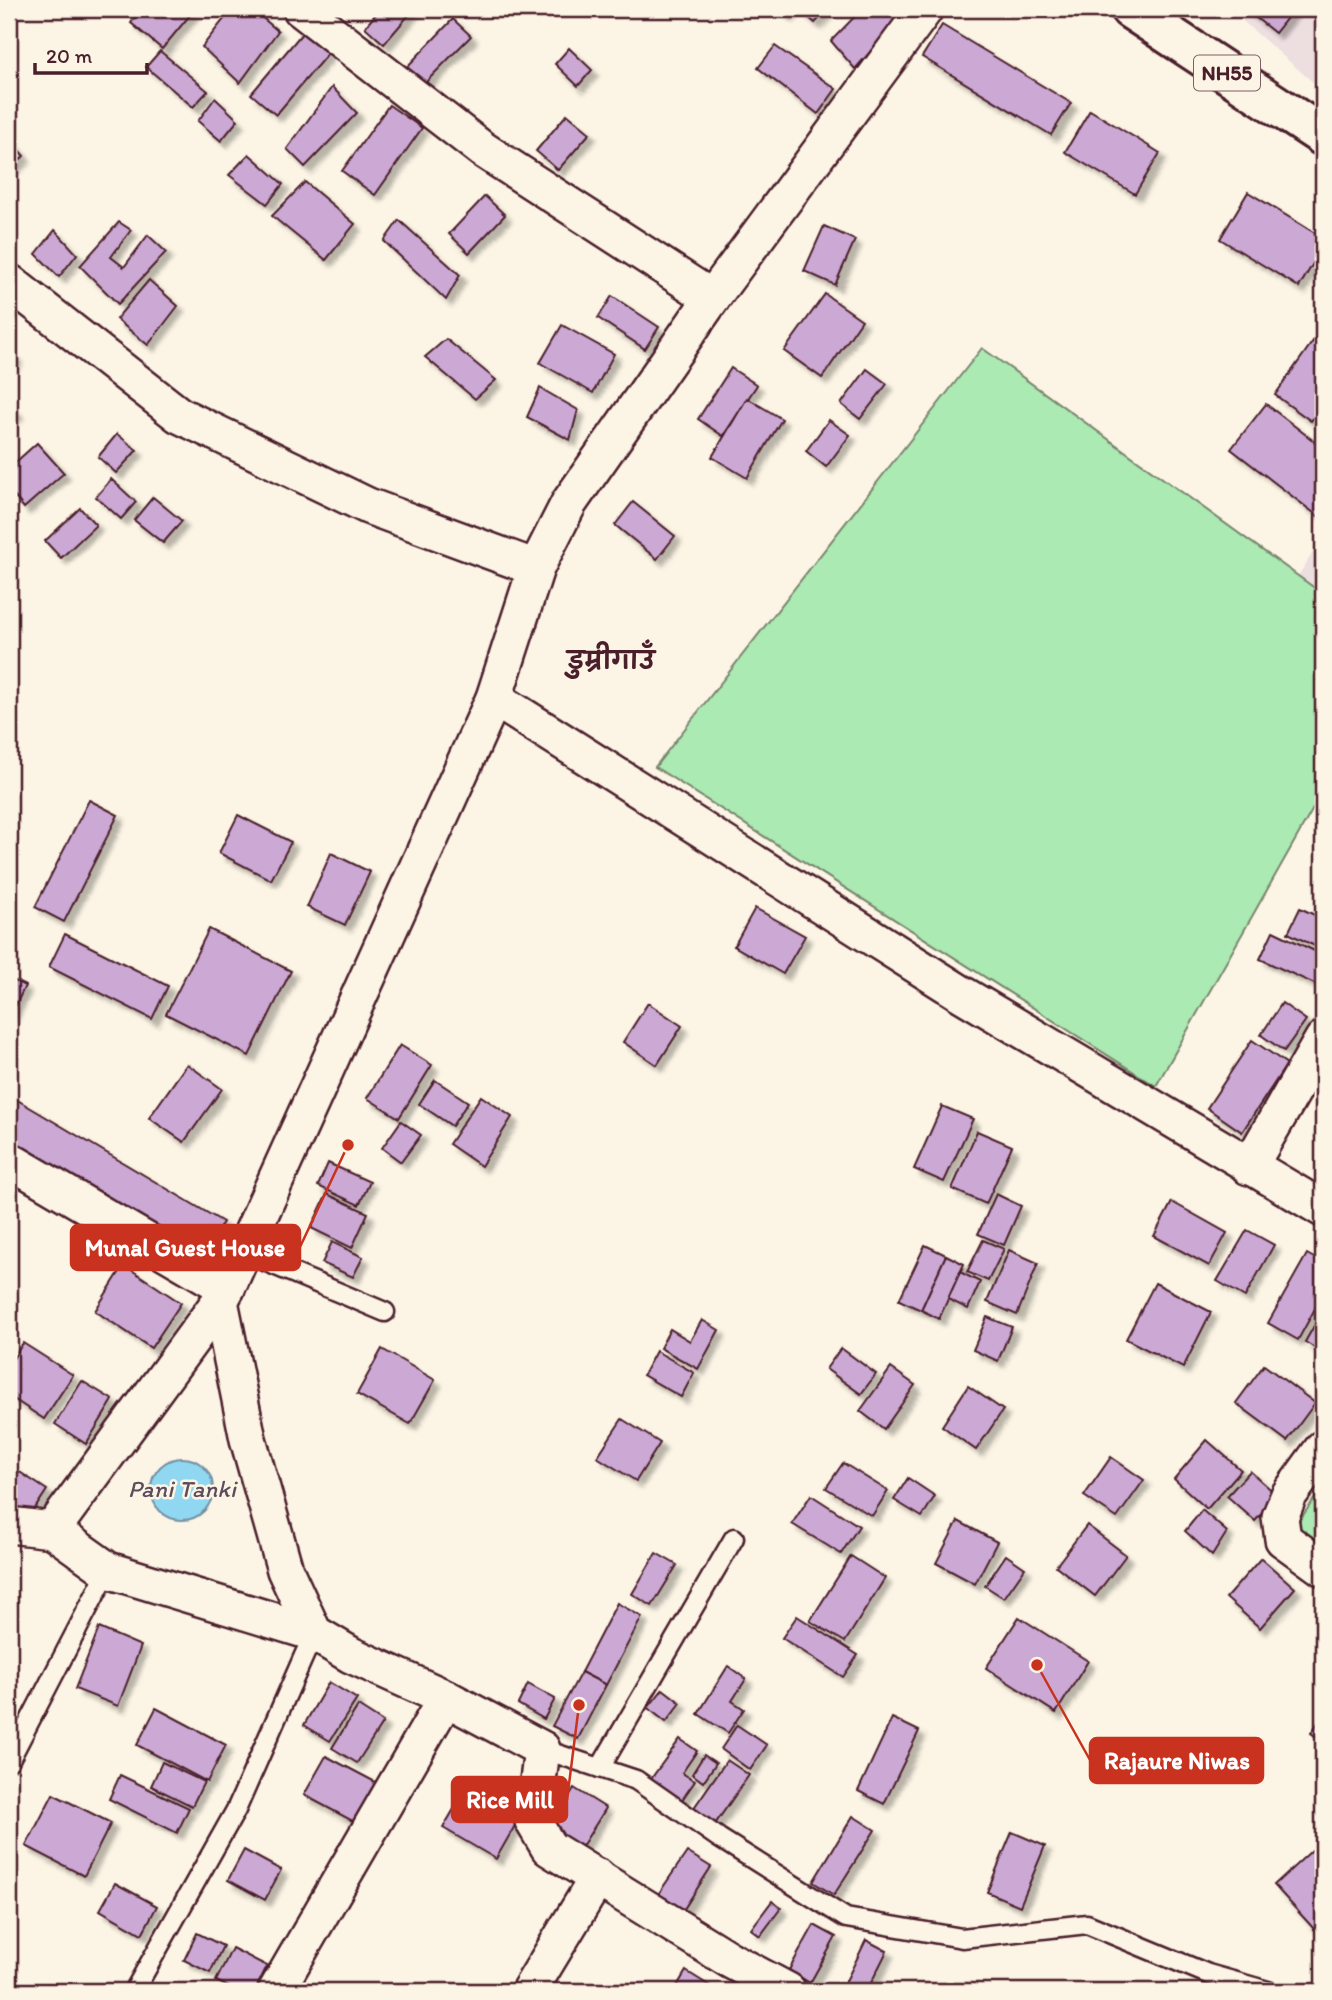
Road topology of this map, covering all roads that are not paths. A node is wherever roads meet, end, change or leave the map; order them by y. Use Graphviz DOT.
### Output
graph roads {
  1 [pos="301,9"];
  2 [pos="925,9"];
  3 [pos="1130,9"];
  4 [pos="1323,136"];
  5 [pos="9,282"];
  6 [pos="712,298"];
  7 [pos="536,568"];
  8 [pos="494,698"];
  9 [pos="1323,1039"];
  10 [pos="9,1160"];
  11 [pos="1250,1167"];
  12 [pos="1323,1209"];
  13 [pos="243,1252"];
  14 [pos="223,1295"];
  15 [pos="384,1312"];
  16 [pos="1323,1448"];
  17 [pos="9,1525"];
  18 [pos="52,1530"];
  19 [pos="734,1538"];
  20 [pos="1323,1568"];
  21 [pos="108,1570"];
  22 [pos="314,1633"];
  23 [pos="446,1698"];
  24 [pos="542,1749"];
  25 [pos="9,1762"];
  26 [pos="600,1768"];
  27 [pos="598,1877"];
  28 [pos="134,1991"];
  29 [pos="276,1991"];
  30 [pos="529,1991"];
  31 [pos="788,1991"];
  32 [pos="1268,1991"];
  1 -- 6 [label="street"];
  2 -- 6 [label="street"];
  3 -- 4 [label="main road, NH55"];
  5 -- 7 [label="street"];
  6 -- 7 [label="street"];
  7 -- 8 [label="street"];
  8 -- 11 [label="street"];
  8 -- 13 [label="street"];
  9 -- 11 [label="street"];
  10 -- 14 [label="street"];
  11 -- 12 [label="street"];
  13 -- 14 [label="street"];
  13 -- 15 [label="lane"];
  14 -- 18 [label="street"];
  14 -- 22 [label="street"];
  16 -- 20 [label="street"];
  17 -- 18 [label="street"];
  18 -- 21 [label="street"];
  19 -- 26 [label="lane"];
  21 -- 22 [label="street"];
  21 -- 25 [label="lane"];
  22 -- 23 [label="street"];
  22 -- 28 [label="lane"];
  23 -- 24 [label="street"];
  23 -- 29 [label="street"];
  24 -- 26 [label="lane"];
  24 -- 27 [label="street"];
  26 -- 32 [label="lane"];
  27 -- 30 [label="street"];
  27 -- 31 [label="street"];
}
